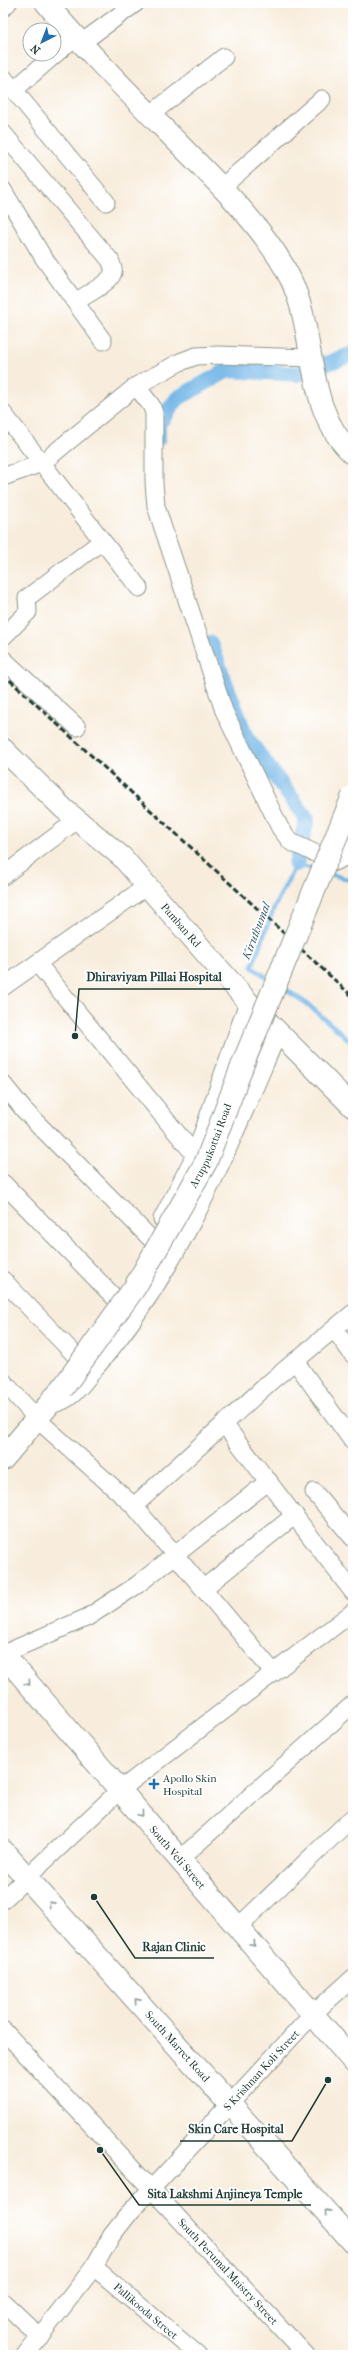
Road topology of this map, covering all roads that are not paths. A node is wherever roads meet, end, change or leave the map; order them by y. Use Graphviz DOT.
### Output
graph roads {
  1 [pos="8,3"];
  2 [pos="46,3"];
  3 [pos="136,3"];
  4 [pos="3,8"];
  5 [pos="78,40"];
  6 [pos="224,57"];
  7 [pos="8,84"];
  8 [pos="322,99"];
  9 [pos="150,114"];
  10 [pos="3,133"];
  11 [pos="222,187"];
  12 [pos="3,190"];
  13 [pos="106,202"];
  14 [pos="75,302"];
  15 [pos="103,341"];
  16 [pos="311,358"];
  17 [pos="136,386"];
  18 [pos="3,413"];
  19 [pos="353,454"];
  20 [pos="42,463"];
  21 [pos="3,477"];
  22 [pos="102,541"];
  23 [pos="139,588"];
  24 [pos="3,637"];
  25 [pos="3,659"];
  26 [pos="77,727"];
  27 [pos="6,757"];
  28 [pos="353,796"];
  29 [pos="77,820"];
  30 [pos="353,831"];
  31 [pos="3,876"];
  32 [pos="147,886"];
  33 [pos="37,963"];
  34 [pos="3,987"];
  35 [pos="248,1002"];
  36 [pos="278,1033"];
  37 [pos="3,1084"];
  38 [pos="353,1107"];
  39 [pos="195,1155"];
  40 [pos="3,1183"];
  41 [pos="151,1239"];
  42 [pos="3,1280"];
  43 [pos="115,1298"];
  44 [pos="353,1313"];
  45 [pos="334,1329"];
  46 [pos="75,1355"];
  47 [pos="353,1355"];
  48 [pos="296,1361"];
  49 [pos="3,1381"];
  50 [pos="50,1404"];
  51 [pos="224,1424"];
  52 [pos="353,1442"];
  53 [pos="3,1459"];
  54 [pos="269,1481"];
  55 [pos="314,1492"];
  56 [pos="134,1506"];
  57 [pos="294,1515"];
  58 [pos="353,1538"];
  59 [pos="176,1555"];
  60 [pos="204,1588"];
  61 [pos="353,1592"];
  62 [pos="351,1616"];
  63 [pos="3,1654"];
  64 [pos="274,1672"];
  65 [pos="353,1704"];
  66 [pos="120,1790"];
  67 [pos="353,1817"];
  68 [pos="3,1851"];
  69 [pos="180,1859"];
  70 [pos="26,1876"];
  71 [pos="3,1900"];
  72 [pos="238,1928"];
  73 [pos="353,1978"];
  74 [pos="313,2014"];
  75 [pos="3,2030"];
  76 [pos="353,2061"];
  77 [pos="229,2103"];
  78 [pos="152,2188"];
  79 [pos="353,2242"];
  80 [pos="94,2267"];
  81 [pos="3,2302"];
  82 [pos="35,2348"];
  83 [pos="196,2355"];
  84 [pos="306,2355"];
  1 -- 4 [label="street"];
  2 -- 5 [label="street"];
  3 -- 5 [label="street"];
  5 -- 7 [label="street"];
  5 -- 9 [label="street"];
  6 -- 9 [label="street"];
  7 -- 13 [label="street"];
  8 -- 11 [label="street"];
  9 -- 11 [label="street"];
  10 -- 14 [label="street"];
  11 -- 16 [label="street"];
  12 -- 14 [label="street"];
  14 -- 15 [label="street"];
  16 -- 17 [label="street"];
  16 -- 19 [label="street"];
  17 -- 20 [label="street"];
  17 -- 30 [label="street"];
  18 -- 20 [label="street"];
  20 -- 21 [label="street"];
  20 -- 22 [label="street"];
  22 -- 23 [label="street"];
  22 -- 24 [label="street"];
  25 -- 26 [label="street"];
  27 -- 29 [label="street, Pamban Rd"];
  28 -- 50 [label="main road, Aruppukottai Road, bridge"];
  29 -- 31 [label="street"];
  29 -- 32 [label="street, Pamban Rd"];
  32 -- 33 [label="street"];
  32 -- 35 [label="street, Pamban Rd"];
  33 -- 34 [label="street"];
  33 -- 39 [label="street"];
  35 -- 36 [label="street, Pamban Rd"];
  35 -- 39 [label="street"];
  36 -- 38 [label="street, Pamban Rd"];
  36 -- 50 [label="street"];
  37 -- 41 [label="street"];
  39 -- 41 [label="street"];
  40 -- 43 [label="street"];
  41 -- 43 [label="street"];
  42 -- 46 [label="street"];
  43 -- 46 [label="street"];
  44 -- 45 [label="street"];
  45 -- 47 [label="street"];
  45 -- 48 [label="street"];
  46 -- 50 [label="street"];
  48 -- 51 [label="street"];
  48 -- 52 [label="street"];
  49 -- 50 [label="street"];
  50 -- 53 [label="main road, Aruppukottai Road"];
  50 -- 56 [label="street"];
  51 -- 54 [label="street"];
  51 -- 56 [label="street"];
  54 -- 57 [label="street"];
  54 -- 59 [label="street"];
  55 -- 58 [label="street"];
  56 -- 59 [label="street"];
  57 -- 60 [label="street"];
  57 -- 61 [label="street"];
  59 -- 60 [label="street"];
  59 -- 63 [label="street"];
  60 -- 64 [label="street"];
  62 -- 64 [label="street"];
  63 -- 66 [label="main road, South Veli Street, one-way"];
  64 -- 66 [label="street"];
  65 -- 69 [label="street"];
  66 -- 69 [label="main road, South Veli Street, one-way"];
  66 -- 70 [label="street"];
  67 -- 72 [label="street"];
  68 -- 70 [label="main road, South Marret Road"];
  69 -- 72 [label="main road, South Veli Street"];
  70 -- 71 [label="street"];
  77 -- 70 [label="main road, South Marret Road, one-way"];
  72 -- 74 [label="main road, South Veli Street, one-way"];
  73 -- 74 [label="street, S Krishnan Koli Street"];
  74 -- 76 [label="main road, South Veli Street"];
  74 -- 77 [label="street, S Krishnan Koli Street"];
  75 -- 78 [label="street, South Perumal Maistry Street"];
  77 -- 78 [label="street, S Krishnan Koli Street"];
  79 -- 77 [label="main road, South Marret Road, one-way"];
  78 -- 80 [label="street, S Krishnan Koli Street"];
  78 -- 84 [label="street, South Perumal Maistry Street"];
  80 -- 82 [label="street, S Krishnan Koli Street"];
  80 -- 83 [label="street, Pallikooda Street"];
  81 -- 82 [label="street"];
}
